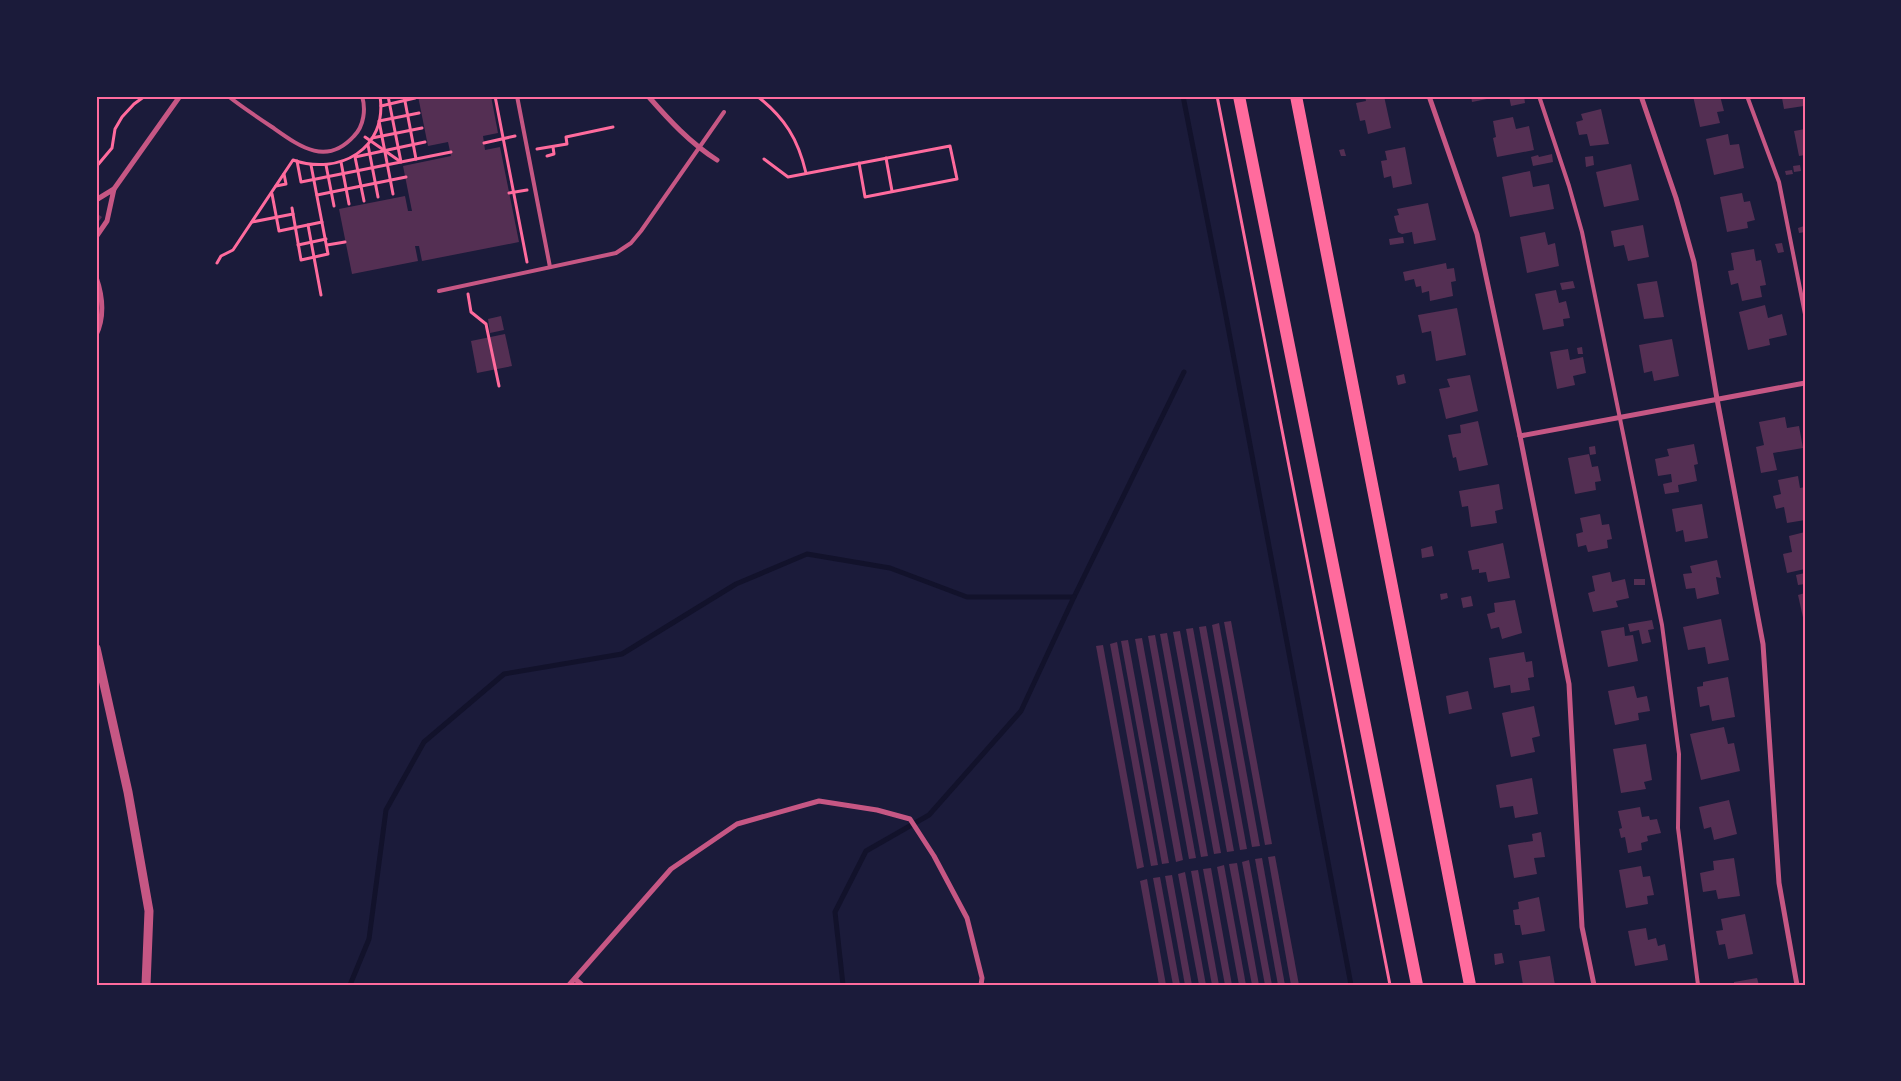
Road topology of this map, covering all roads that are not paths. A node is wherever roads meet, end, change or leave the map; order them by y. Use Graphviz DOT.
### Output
graph roads {
  1 [pos="180,96"];
  2 [pos="228,96"];
  3 [pos="362,96"];
  4 [pos="517,96"];
  5 [pos="648,96"];
  6 [pos="1239,96"];
  7 [pos="1296,96"];
  8 [pos="1429,96"];
  9 [pos="1539,96"];
  10 [pos="1641,96"];
  11 [pos="1747,96"];
  12 [pos="724,112"];
  13 [pos="698,148"];
  14 [pos="717,160"];
  15 [pos="114,189"];
  16 [pos="96,200"];
  17 [pos="96,237"];
  18 [pos="550,267"];
  19 [pos="96,277"];
  20 [pos="439,291"];
  21 [pos="1805,314"];
  22 [pos="96,335"];
  23 [pos="1805,382"];
  24 [pos="1717,398"];
  25 [pos="1620,417"];
  26 [pos="1520,436"];
  27 [pos="96,648"];
  28 [pos="575,979"];
  29 [pos="146,985"];
  30 [pos="570,985"];
  31 [pos="582,985"];
  32 [pos="981,985"];
  33 [pos="1417,985"];
  34 [pos="1470,985"];
  35 [pos="1594,985"];
  36 [pos="1698,985"];
  37 [pos="1797,985"];
  1 -- 15 [label="street"];
  2 -- 3 [label="lane"];
  4 -- 18 [label="lane"];
  5 -- 13 [label="street"];
  6 -- 33 [label="main road"];
  7 -- 34 [label="main road"];
  8 -- 26 [label="street"];
  9 -- 25 [label="lane"];
  10 -- 24 [label="street"];
  11 -- 21 [label="lane"];
  12 -- 13 [label="lane"];
  13 -- 14 [label="street"];
  13 -- 18 [label="lane"];
  15 -- 16 [label="street"];
  15 -- 17 [label="street"];
  18 -- 20 [label="lane"];
  19 -- 22 [label="street"];
  23 -- 24 [label="street"];
  24 -- 25 [label="street"];
  24 -- 37 [label="street"];
  25 -- 26 [label="street"];
  25 -- 36 [label="lane"];
  26 -- 35 [label="street"];
  27 -- 29 [label="street"];
  28 -- 30 [label="street"];
  28 -- 31 [label="street"];
  28 -- 32 [label="street"];
}
